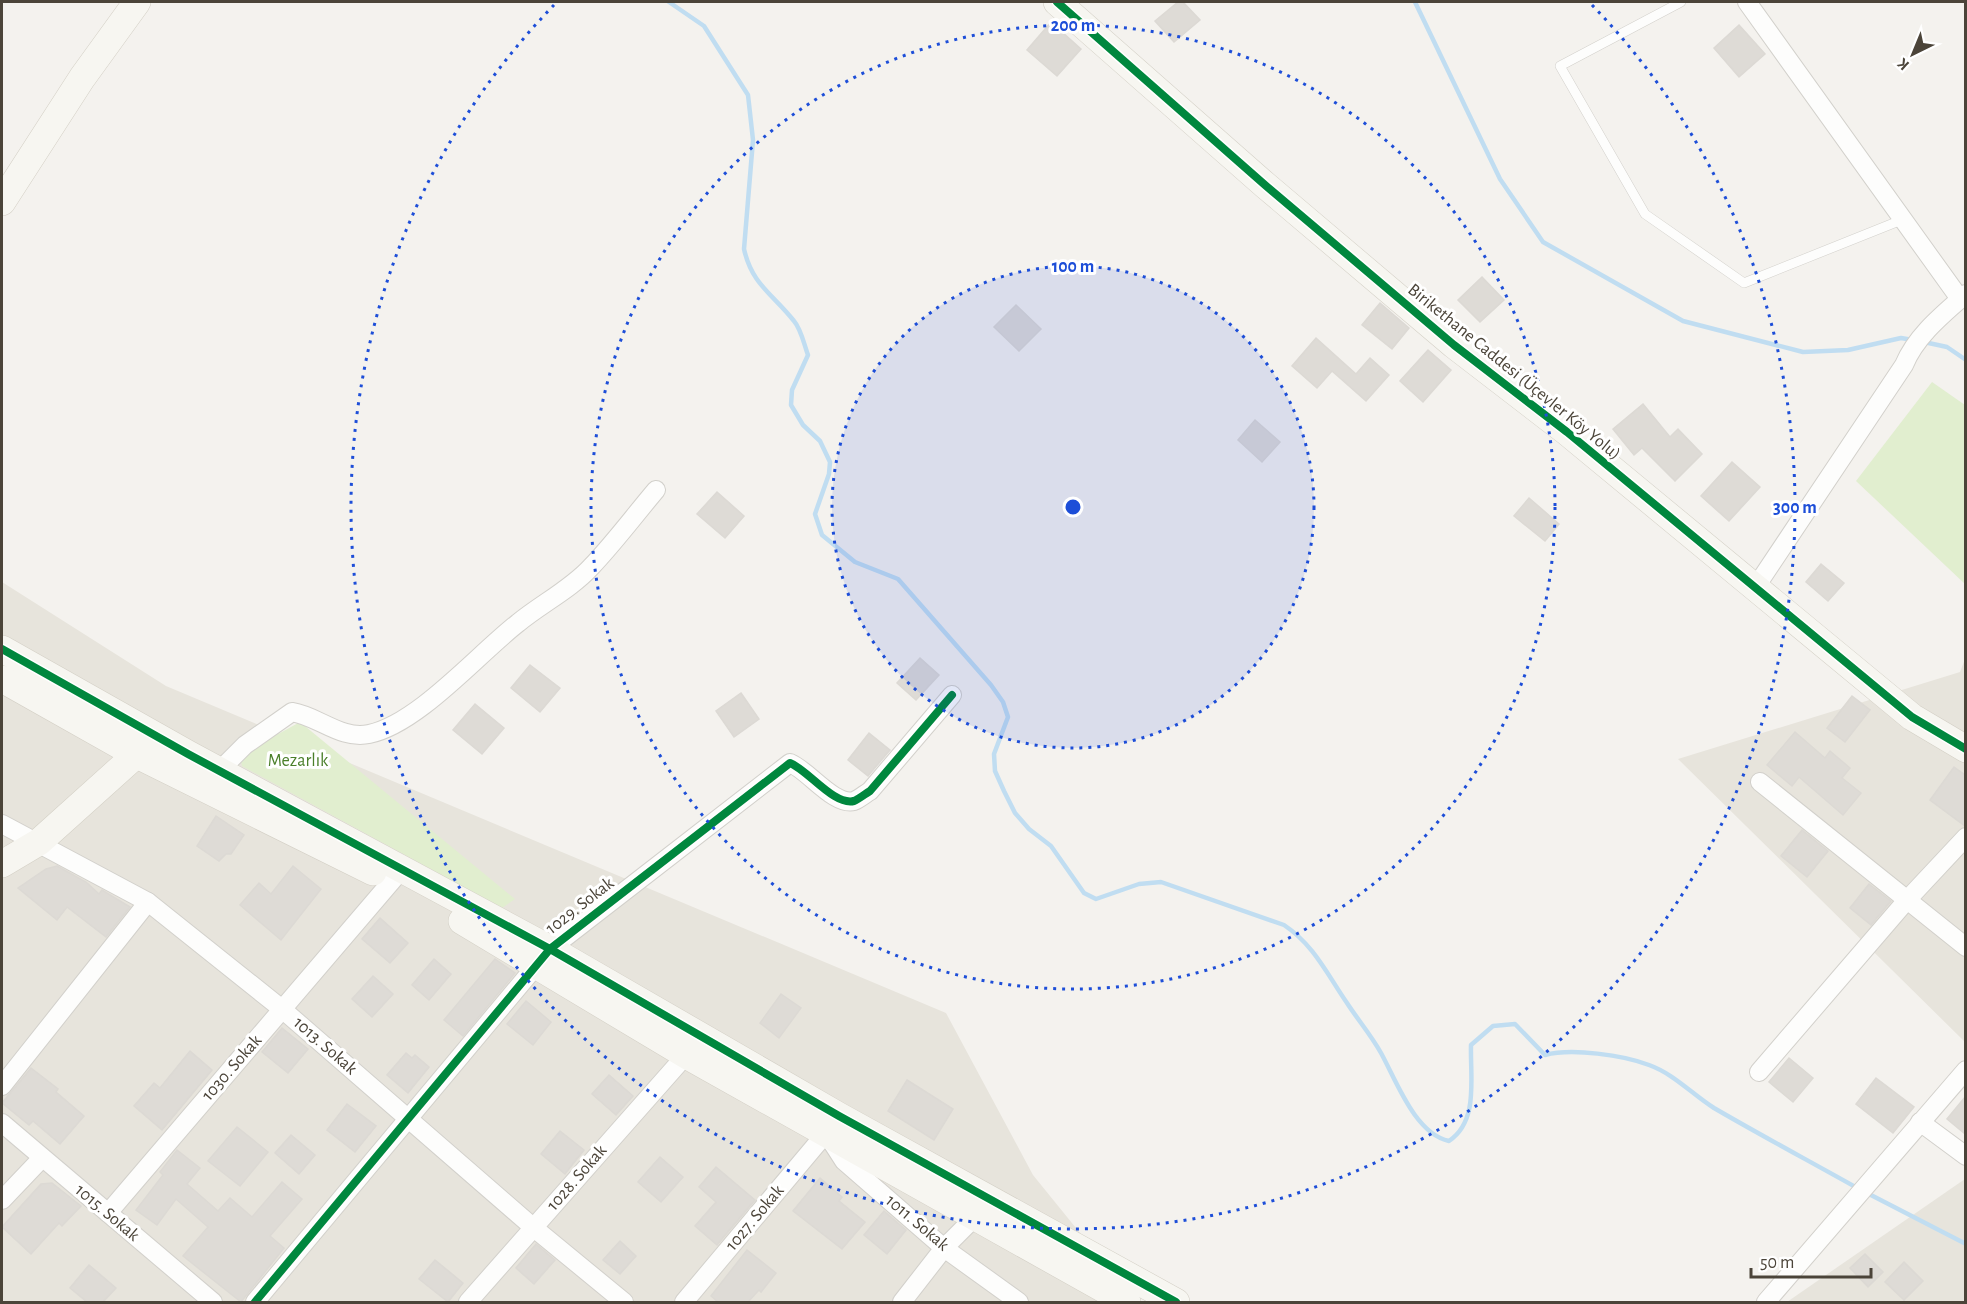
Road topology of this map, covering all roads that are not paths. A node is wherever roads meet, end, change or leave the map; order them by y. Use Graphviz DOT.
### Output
graph roads {
  1 [pos="137,2"];
  2 [pos="1057,2"];
  3 [pos="1682,2"];
  4 [pos="1748,2"];
  5 [pos="2,202"];
  6 [pos="1904,219"];
  7 [pos="1963,297"];
  8 [pos="656,490"];
  9 [pos="1755,588"];
  10 [pos="2,649"];
  11 [pos="2,679"];
  12 [pos="952,695"];
  13 [pos="158,736"];
  14 [pos="1965,749"];
  15 [pos="137,755"];
  16 [pos="220,770"];
  17 [pos="1760,782"];
  18 [pos="2,824"];
  19 [pos="1965,837"];
  20 [pos="39,842"];
  21 [pos="2,864"];
  22 [pos="398,875"];
  23 [pos="1907,900"];
  24 [pos="148,902"];
  25 [pos="1965,947"];
  26 [pos="543,956"];
  27 [pos="282,1009"];
  28 [pos="686,1055"];
  29 [pos="1965,1070"];
  30 [pos="1759,1072"];
  31 [pos="2,1086"];
  32 [pos="407,1119"];
  33 [pos="1920,1122"];
  34 [pos="2,1123"];
  35 [pos="826,1133"];
  36 [pos="1965,1156"];
  37 [pos="42,1158"];
  38 [pos="2,1200"];
  39 [pos="108,1213"];
  40 [pos="975,1217"];
  41 [pos="534,1228"];
  42 [pos="944,1248"];
  43 [pos="1157,1298"];
  44 [pos="213,1302"];
  45 [pos="255,1302"];
  46 [pos="468,1302"];
  47 [pos="624,1302"];
  48 [pos="684,1302"];
  49 [pos="902,1302"];
  50 [pos="1019,1302"];
  51 [pos="1127,1302"];
  52 [pos="1766,1302"];
  1 -- 5 [label="street"];
  2 -- 9 [label="street, Birikethane Caddesi (Üçevler Köy Yolu)"];
  3 -- 6 [label="lane"];
  4 -- 6 [label="street"];
  6 -- 7 [label="street"];
  7 -- 9 [label="street"];
  8 -- 16 [label="street"];
  9 -- 14 [label="street, Birikethane Caddesi (Üçevler Köy Yolu)"];
  10 -- 13 [label="street"];
  11 -- 15 [label="street"];
  12 -- 26 [label="street, 1029. Sokak"];
  13 -- 15 [label="street"];
  13 -- 16 [label="street"];
  15 -- 20 [label="street"];
  15 -- 22 [label="street"];
  16 -- 22 [label="street"];
  17 -- 23 [label="street"];
  18 -- 20 [label="street, 1013. Sokak"];
  19 -- 23 [label="street"];
  20 -- 21 [label="street"];
  20 -- 24 [label="street, 1013. Sokak"];
  22 -- 26 [label="street"];
  22 -- 27 [label="street, 1030. Sokak"];
  23 -- 25 [label="street"];
  23 -- 30 [label="street"];
  24 -- 27 [label="street, 1013. Sokak"];
  24 -- 31 [label="street"];
  26 -- 28 [label="street"];
  26 -- 32 [label="street, 1029. Sokak"];
  26 -- 43 [label="street"];
  27 -- 32 [label="street, 1013. Sokak"];
  27 -- 39 [label="street, 1030. Sokak"];
  28 -- 35 [label="street"];
  28 -- 41 [label="street, 1028. Sokak"];
  29 -- 33 [label="street"];
  32 -- 41 [label="street, 1013. Sokak"];
  32 -- 45 [label="street, 1029. Sokak"];
  33 -- 36 [label="street"];
  33 -- 52 [label="street"];
  34 -- 37 [label="street, 1015. Sokak"];
  35 -- 40 [label="street"];
  35 -- 42 [label="street, 1011. Sokak"];
  35 -- 48 [label="street, 1027. Sokak"];
  37 -- 38 [label="street"];
  37 -- 39 [label="street, 1015. Sokak"];
  39 -- 44 [label="street, 1015. Sokak"];
  40 -- 42 [label="street"];
  40 -- 51 [label="street"];
  41 -- 46 [label="street, 1028. Sokak"];
  41 -- 47 [label="street, 1013. Sokak"];
  42 -- 49 [label="street"];
  42 -- 50 [label="street, 1011. Sokak"];
}
